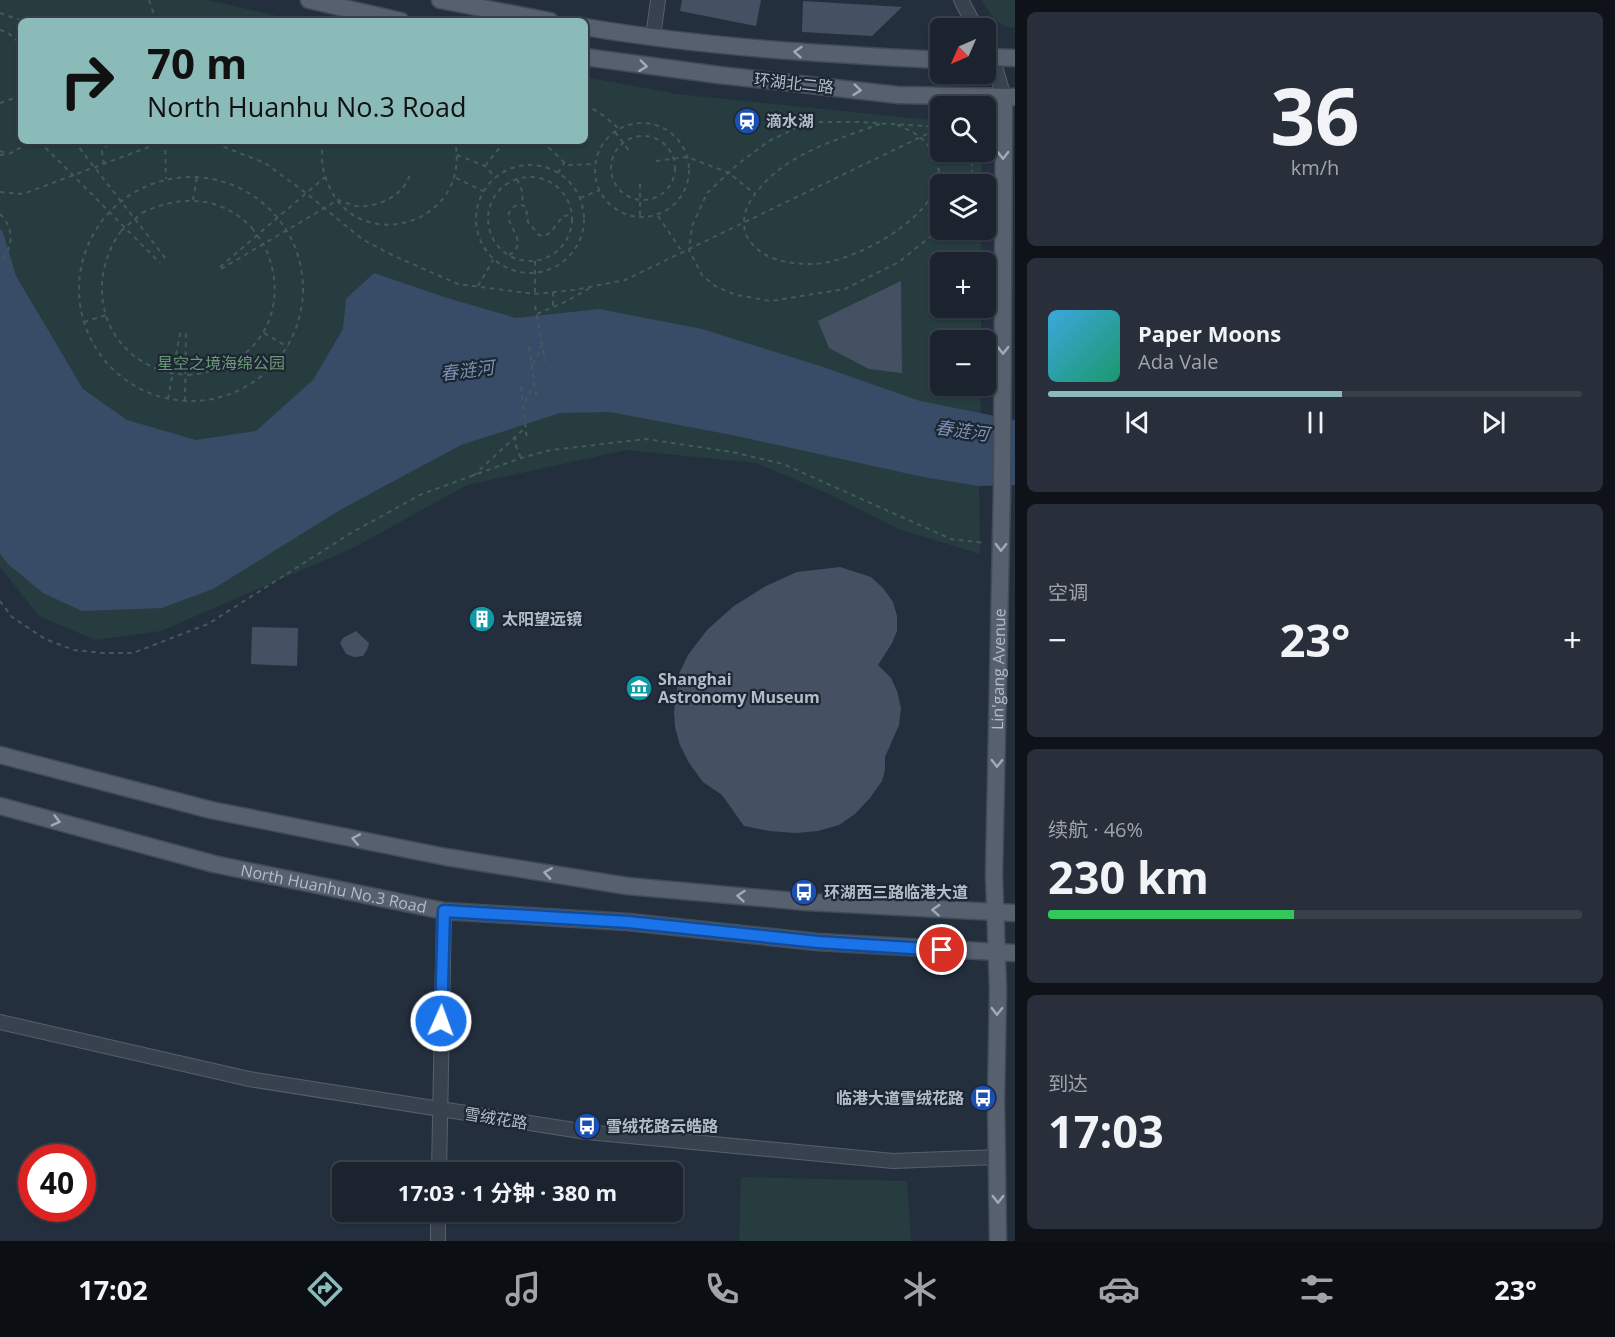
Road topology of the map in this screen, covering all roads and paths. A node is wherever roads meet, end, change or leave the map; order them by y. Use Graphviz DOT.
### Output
graph roads {
  1 [pos="149,0"];
  2 [pos="309,0"];
  3 [pos="440,0"];
  4 [pos="658,0"];
  5 [pos="961,0"];
  6 [pos="341,4"];
  7 [pos="0,13"];
  8 [pos="155,18"];
  9 [pos="390,18"];
  10 [pos="534,18"];
  11 [pos="971,18"];
  12 [pos="18,20"];
  13 [pos="588,27"];
  14 [pos="0,30"];
  15 [pos="653,37"];
  16 [pos="18,41"];
  17 [pos="996,54"];
  18 [pos="588,57"];
  19 [pos="1015,58"];
  20 [pos="930,59"];
  21 [pos="996,70"];
  22 [pos="18,96"];
  23 [pos="1009,97"];
  24 [pos="0,103"];
  25 [pos="588,106"];
  26 [pos="883,123"];
  27 [pos="893,124"];
  28 [pos="930,126"];
  29 [pos="618,128"];
  30 [pos="614,132"];
  31 [pos="927,134"];
  32 [pos="921,137"];
  33 [pos="27,144"];
  34 [pos="42,144"];
  35 [pos="76,144"];
  36 [pos="108,144"];
  37 [pos="155,144"];
  38 [pos="165,144"];
  39 [pos="219,144"];
  40 [pos="323,144"];
  41 [pos="455,144"];
  42 [pos="503,144"];
  43 [pos="545,144"];
  44 [pos="623,144"];
  45 [pos="630,152"];
  46 [pos="0,153"];
  47 [pos="457,154"];
  48 [pos="687,157"];
  49 [pos="672,158"];
  50 [pos="656,161"];
  51 [pos="564,162"];
  52 [pos="104,164"];
  53 [pos="595,164"];
  54 [pos="485,166"];
  55 [pos="94,167"];
  56 [pos="410,173"];
  57 [pos="558,173"];
  58 [pos="729,173"];
  59 [pos="72,175"];
  60 [pos="197,177"];
  61 [pos="325,177"];
  62 [pos="454,177"];
  63 [pos="495,177"];
  64 [pos="166,179"];
  65 [pos="517,179"];
  66 [pos="640,184"];
  67 [pos="600,190"];
  68 [pos="483,191"];
  69 [pos="0,192"];
  70 [pos="306,193"];
  71 [pos="755,194"];
  72 [pos="580,198"];
  73 [pos="193,200"];
  74 [pos="640,200"];
  75 [pos="121,201"];
  76 [pos="338,201"];
  77 [pos="522,205"];
  78 [pos="325,208"];
  79 [pos="110,212"];
  80 [pos="0,214"];
  81 [pos="571,215"];
  82 [pos="657,215"];
  83 [pos="640,217"];
  84 [pos="278,218"];
  85 [pos="743,223"];
  86 [pos="287,230"];
  87 [pos="930,237"];
  88 [pos="689,250"];
  89 [pos="683,253"];
  90 [pos="508,255"];
  91 [pos="166,259"];
  92 [pos="493,260"];
  93 [pos="535,261"];
  94 [pos="0,263"];
  95 [pos="160,263"];
  96 [pos="536,273"];
  97 [pos="593,286"];
  98 [pos="477,287"];
  99 [pos="553,292"];
  100 [pos="535,294"];
  101 [pos="535,306"];
  102 [pos="553,307"];
  103 [pos="537,314"];
  104 [pos="106,315"];
  105 [pos="84,322"];
  106 [pos="181,328"];
  107 [pos="186,329"];
  108 [pos="263,333"];
  109 [pos="542,346"];
  110 [pos="288,347"];
  111 [pos="529,347"];
  112 [pos="545,361"];
  113 [pos="532,368"];
  114 [pos="534,384"];
  115 [pos="522,387"];
  116 [pos="168,399"];
  117 [pos="185,401"];
  118 [pos="537,401"];
  119 [pos="524,407"];
  120 [pos="526,427"];
  121 [pos="515,436"];
  122 [pos="527,440"];
  123 [pos="521,458"];
  124 [pos="472,477"];
  125 [pos="985,543"];
  126 [pos="0,601"];
  127 [pos="0,755"];
  128 [pos="0,806"];
  129 [pos="444,911"];
  130 [pos="994,913"];
  131 [pos="1015,913"];
  132 [pos="996,953"];
  133 [pos="1015,953"];
  134 [pos="0,1022"];
  135 [pos="439,1109"];
  136 [pos="998,1157"];
  137 [pos="439,1162"];
  138 [pos="438,1222"];
  139 [pos="438,1241"];
  140 [pos="998,1241"];
  1 -- 8 [label="path"];
  2 -- 6 [label="main road"];
  3 -- 10 [label="main road"];
  4 -- 15 [label="street"];
  5 -- 11 [label="street"];
  6 -- 9 [label="main road"];
  7 -- 12 [label="path"];
  13 -- 15 [label="main road, 环湖北二路"];
  14 -- 16 [label="path"];
  20 -- 15 [label="main road, 环湖北二路, one-way"];
  17 -- 19 [label="main road"];
  18 -- 23 [label="main road, 环湖北二路, one-way"];
  21 -- 23 [label="street"];
  22 -- 24 [label="path"];
  23 -- 130 [label="main road, Lin'gang Avenue, one-way"];
  25 -- 29 [label="path"];
  26 -- 27 [label="path"];
  26 -- 58 [label="path"];
  26 -- 71 [label="path"];
  27 -- 28 [label="path"];
  27 -- 32 [label="path"];
  29 -- 30 [label="path"];
  29 -- 48 [label="path"];
  30 -- 44 [label="path"];
  30 -- 53 [label="path"];
  31 -- 32 [label="path"];
  32 -- 85 [label="path"];
  32 -- 85 [label="path"];
  33 -- 46 [label="path"];
  34 -- 59 [label="path"];
  35 -- 55 [label="path"];
  36 -- 52 [label="path"];
  37 -- 52 [label="path"];
  38 -- 64 [label="path"];
  39 -- 70 [label="path"];
  40 -- 61 [label="path"];
  41 -- 47 [label="path"];
  42 -- 54 [label="path"];
  43 -- 51 [label="path"];
  44 -- 45 [label="path"];
  44 -- 49 [label="path"];
  44 -- 74 [label="path"];
  47 -- 54 [label="path"];
  47 -- 62 [label="path"];
  48 -- 49 [label="path"];
  48 -- 58 [label="path"];
  48 -- 82 [label="path"];
  49 -- 50 [label="path"];
  49 -- 74 [label="path"];
  51 -- 53 [label="path"];
  51 -- 57 [label="path"];
  52 -- 55 [label="path"];
  53 -- 67 [label="path"];
  54 -- 63 [label="path"];
  55 -- 59 [label="path"];
  55 -- 75 [label="path"];
  56 -- 76 [label="path"];
  57 -- 63 [label="path"];
  57 -- 72 [label="path"];
  58 -- 71 [label="path"];
  58 -- 88 [label="path"];
  59 -- 69 [label="path"];
  59 -- 79 [label="path"];
  60 -- 64 [label="path"];
  60 -- 73 [label="path"];
  60 -- 84 [label="path"];
  61 -- 70 [label="path"];
  61 -- 76 [label="path"];
  62 -- 68 [label="path"];
  62 -- 76 [label="path"];
  63 -- 68 [label="path"];
  64 -- 75 [label="path"];
  65 -- 77 [label="path"];
  65 -- 81 [label="path"];
  65 -- 90 [label="path"];
  66 -- 74 [label="path"];
  67 -- 72 [label="path"];
  67 -- 83 [label="path"];
  68 -- 92 [label="path"];
  70 -- 78 [label="path"];
  70 -- 84 [label="path"];
  71 -- 85 [label="path"];
  72 -- 96 [label="path"];
  73 -- 104 [label="path, bridge"];
  73 -- 108 [label="path, bridge"];
  74 -- 83 [label="path"];
  75 -- 79 [label="path"];
  75 -- 91 [label="path"];
  76 -- 78 [label="path"];
  77 -- 81 [label="path"];
  77 -- 90 [label="path"];
  78 -- 86 [label="path"];
  78 -- 98 [label="path"];
  79 -- 95 [label="path"];
  79 -- 105 [label="path"];
  80 -- 94 [label="path"];
  81 -- 93 [label="path"];
  82 -- 83 [label="path"];
  82 -- 89 [label="path"];
  84 -- 86 [label="path"];
  84 -- 86 [label="path"];
  85 -- 88 [label="path"];
  86 -- 110 [label="path"];
  87 -- 88 [label="path"];
  88 -- 89 [label="path"];
  89 -- 97 [label="path"];
  90 -- 93 [label="path"];
  92 -- 96 [label="path"];
  92 -- 98 [label="path"];
  93 -- 96 [label="path"];
  96 -- 100 [label="path"];
  97 -- 99 [label="path"];
  97 -- 102 [label="path"];
  98 -- 100 [label="path"];
  99 -- 100 [label="path"];
  99 -- 102 [label="path"];
  101 -- 103 [label="path"];
  102 -- 103 [label="path"];
  103 -- 109 [label="path"];
  104 -- 105 [label="path"];
  104 -- 108 [label="path, bridge"];
  105 -- 116 [label="path"];
  106 -- 116 [label="path"];
  107 -- 117 [label="path"];
  108 -- 110 [label="path"];
  109 -- 112 [label="path"];
  109 -- 113 [label="path"];
  110 -- 117 [label="path"];
  111 -- 113 [label="path"];
  113 -- 114 [label="path"];
  114 -- 118 [label="path"];
  114 -- 119 [label="path"];
  115 -- 119 [label="path"];
  116 -- 117 [label="path"];
  119 -- 120 [label="path"];
  120 -- 121 [label="path"];
  120 -- 122 [label="path"];
  121 -- 123 [label="path"];
  121 -- 124 [label="path"];
  123 -- 124 [label="path"];
  123 -- 125 [label="path"];
  124 -- 126 [label="path"];
  130 -- 127 [label="main road, one-way"];
  128 -- 129 [label="main road, North Huanhu No.3 Road, one-way"];
  129 -- 132 [label="main road, North Huanhu No.3 Road"];
  129 -- 135 [label="street"];
  130 -- 131 [label="main road"];
  130 -- 132 [label="main road, Lin'gang Avenue"];
  132 -- 133 [label="main road, North Huanhu No.3 Road"];
  132 -- 136 [label="main road, Lin'gang Avenue, one-way"];
  134 -- 135 [label="street, 雪绒花路"];
  135 -- 136 [label="street, 雪绒花路"];
  135 -- 137 [label="street"];
  136 -- 140 [label="main road, Lin'gang Avenue, one-way"];
  138 -- 139 [label="street"];
}
